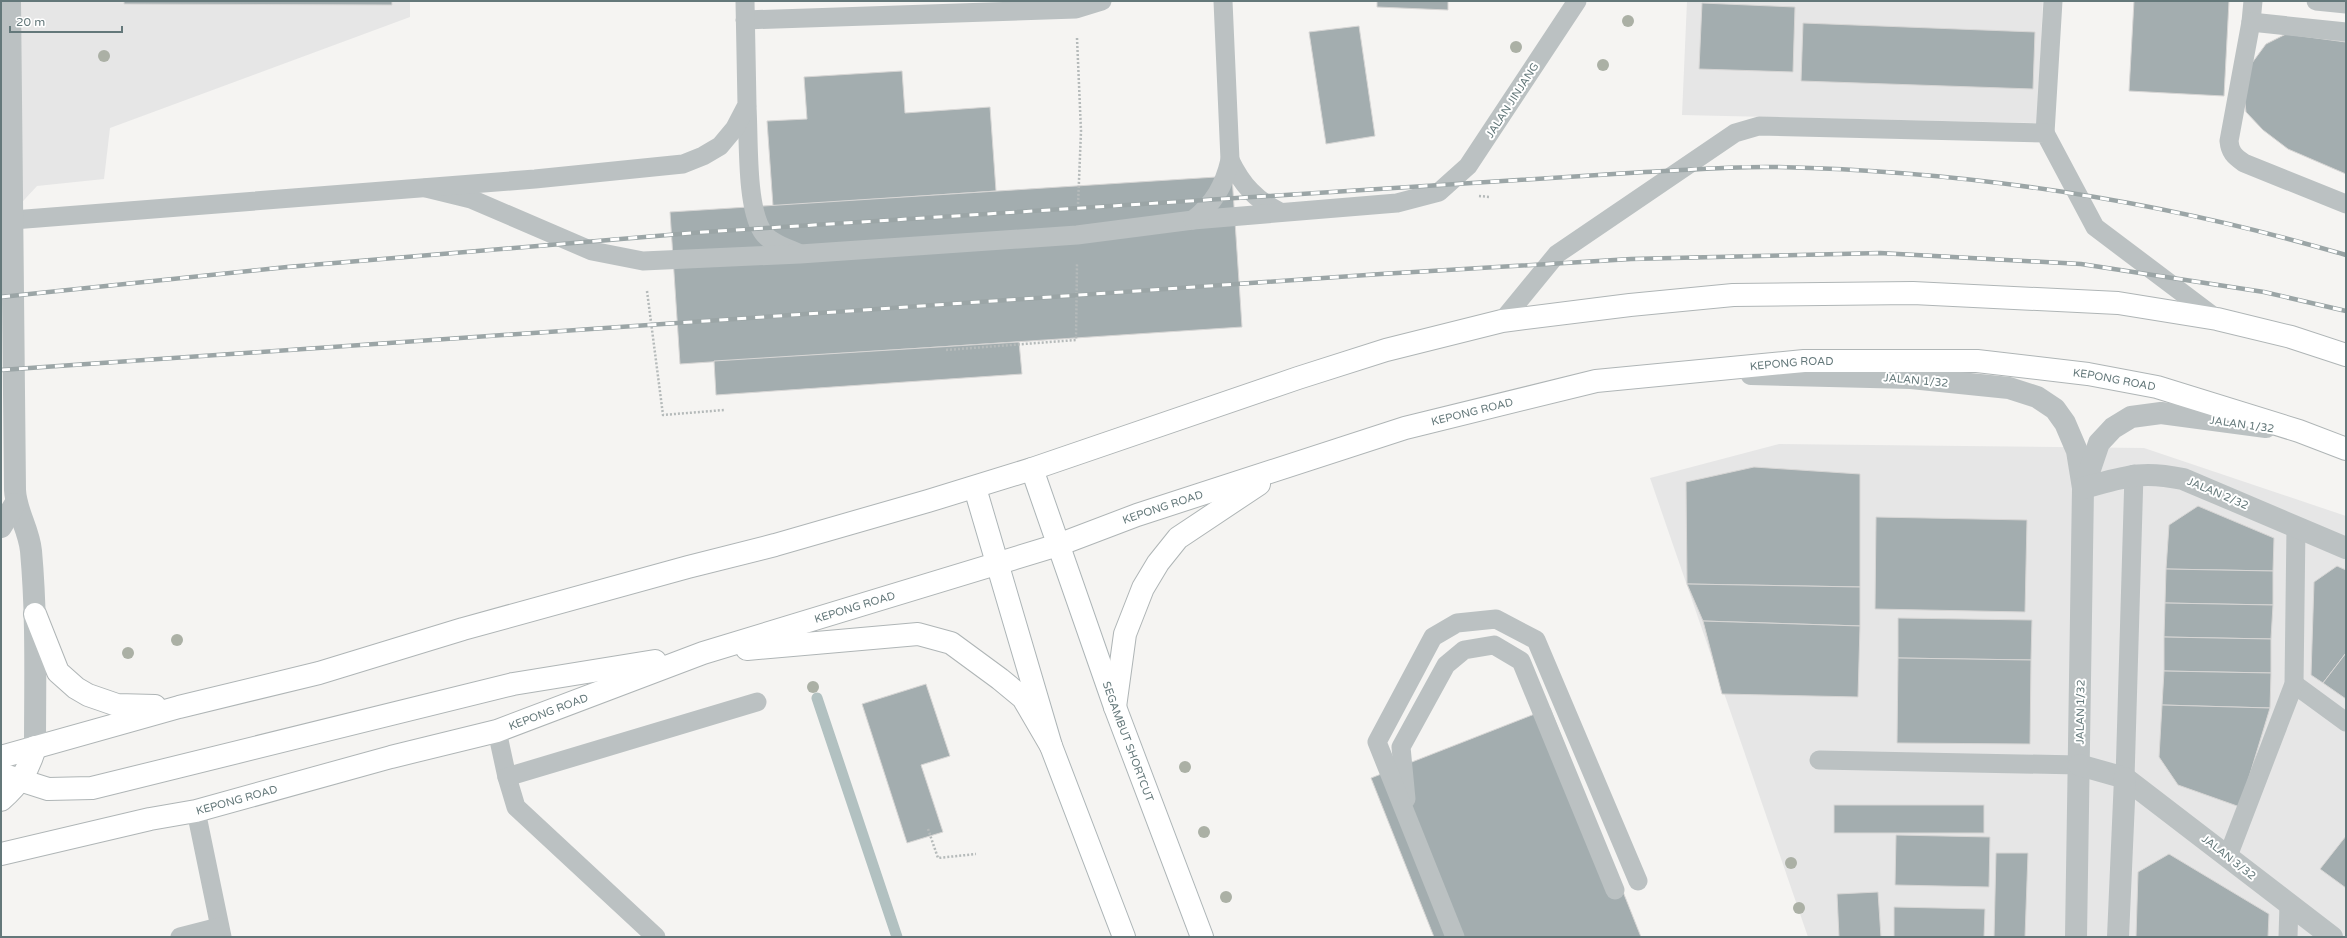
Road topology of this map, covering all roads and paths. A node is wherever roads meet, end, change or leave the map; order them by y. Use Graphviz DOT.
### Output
graph roads {
  1 [pos="10,1"];
  2 [pos="745,1"];
  3 [pos="1102,1"];
  4 [pos="1222,1"];
  5 [pos="1577,1"];
  6 [pos="2053,1"];
  7 [pos="2253,1"];
  8 [pos="2316,1"];
  9 [pos="2346,4"];
  10 [pos="1076,10"];
  11 [pos="745,20"];
  12 [pos="2251,22"];
  13 [pos="2346,32"];
  14 [pos="747,105"];
  15 [pos="2045,133"];
  16 [pos="1230,160"];
  17 [pos="426,188"];
  18 [pos="12,193"];
  19 [pos="2346,204"];
  20 [pos="1280,212"];
  21 [pos="55,217"];
  22 [pos="13,220"];
  23 [pos="1193,220"];
  24 [pos="1077,235"];
  25 [pos="800,254"];
  26 [pos="644,261"];
  27 [pos="2217,319"];
  28 [pos="1502,321"];
  29 [pos="946,350"];
  30 [pos="2343,352"];
  31 [pos="1686,372"];
  32 [pos="724,410"];
  33 [pos="2299,431"];
  34 [pos="2346,449"];
  35 [pos="1032,469"];
  36 [pos="1280,470"];
  37 [pos="2134,474"];
  38 [pos="975,488"];
  39 [pos="2084,488"];
  40 [pos="16,504"];
  41 [pos="2296,526"];
  42 [pos="1,527"];
  43 [pos="1058,545"];
  44 [pos="2346,548"];
  45 [pos="997,564"];
  46 [pos="35,614"];
  47 [pos="702,653"];
  48 [pos="2294,684"];
  49 [pos="757,702"];
  50 [pos="179,707"];
  51 [pos="1115,707"];
  52 [pos="2346,722"];
  53 [pos="497,731"];
  54 [pos="1051,746"];
  55 [pos="35,748"];
  56 [pos="1,757"];
  57 [pos="1819,760"];
  58 [pos="2079,765"];
  59 [pos="507,776"];
  60 [pos="11,778"];
  61 [pos="2124,778"];
  62 [pos="1,800"];
  63 [pos="196,811"];
  64 [pos="1408,820"];
  65 [pos="928,829"];
  66 [pos="1,854"];
  67 [pos="976,854"];
  68 [pos="2228,856"];
  69 [pos="1638,881"];
  70 [pos="1615,890"];
  71 [pos="2289,904"];
  72 [pos="221,932"];
  73 [pos="180,937"];
  74 [pos="656,937"];
  75 [pos="1124,937"];
  76 [pos="1202,937"];
  77 [pos="1455,937"];
  78 [pos="2076,937"];
  79 [pos="2118,937"];
  80 [pos="2288,937"];
  81 [pos="2332,937"];
  1 -- 18 [label="street"];
  2 -- 11 [label="lane"];
  3 -- 10 [label="lane"];
  4 -- 16 [label="lane"];
  5 -- 20 [label="lane, JALAN JINJANG"];
  6 -- 15 [label="lane"];
  7 -- 12 [label="lane"];
  8 -- 9 [label="lane"];
  10 -- 11 [label="lane"];
  10 -- 24 [label="path"];
  11 -- 14 [label="lane"];
  12 -- 13 [label="lane"];
  12 -- 19 [label="lane"];
  14 -- 17 [label="lane"];
  14 -- 25 [label="lane"];
  15 -- 27 [label="lane"];
  15 -- 28 [label="lane"];
  16 -- 20 [label="lane"];
  16 -- 23 [label="lane"];
  17 -- 21 [label="lane"];
  17 -- 26 [label="lane"];
  18 -- 21 [label="lane"];
  18 -- 22 [label="street"];
  20 -- 23 [label="lane"];
  21 -- 22 [label="lane"];
  22 -- 40 [label="street"];
  23 -- 24 [label="lane"];
  24 -- 25 [label="lane"];
  24 -- 29 [label="path"];
  25 -- 26 [label="lane"];
  26 -- 32 [label="path"];
  27 -- 28 [label="main road"];
  27 -- 30 [label="main road"];
  28 -- 35 [label="main road"];
  31 -- 33 [label="main road, KEPONG ROAD"];
  31 -- 36 [label="main road, KEPONG ROAD"];
  31 -- 39 [label="street, JALAN 1/32"];
  33 -- 34 [label="main road, KEPONG ROAD"];
  33 -- 39 [label="street, JALAN 1/32"];
  35 -- 38 [label="main road"];
  35 -- 43 [label="main road, SEGAMBUT SHORTCUT"];
  36 -- 43 [label="main road, KEPONG ROAD"];
  36 -- 51 [label="main road"];
  37 -- 39 [label="street, JALAN 2/32"];
  37 -- 41 [label="street, JALAN 2/32"];
  37 -- 61 [label="lane"];
  38 -- 45 [label="main road"];
  38 -- 50 [label="main road"];
  39 -- 58 [label="street, JALAN 1/32"];
  40 -- 42 [label="street"];
  40 -- 46 [label="street"];
  41 -- 44 [label="street, JALAN 2/32"];
  41 -- 48 [label="lane"];
  43 -- 45 [label="main road, KEPONG ROAD"];
  43 -- 51 [label="main road, SEGAMBUT SHORTCUT"];
  45 -- 47 [label="main road, KEPONG ROAD"];
  45 -- 54 [label="main road"];
  46 -- 50 [label="main road"];
  46 -- 55 [label="street"];
  47 -- 53 [label="main road, KEPONG ROAD"];
  47 -- 54 [label="main road"];
  47 -- 60 [label="main road"];
  48 -- 52 [label="lane"];
  48 -- 68 [label="lane"];
  49 -- 59 [label="lane"];
  50 -- 55 [label="main road"];
  51 -- 76 [label="main road, SEGAMBUT SHORTCUT"];
  53 -- 59 [label="lane"];
  53 -- 63 [label="main road, KEPONG ROAD"];
  54 -- 75 [label="main road"];
  55 -- 56 [label="main road"];
  55 -- 60 [label="main road"];
  57 -- 58 [label="lane"];
  58 -- 61 [label="street"];
  58 -- 78 [label="street, JALAN 1/32"];
  59 -- 74 [label="lane"];
  60 -- 62 [label="main road"];
  61 -- 68 [label="street, JALAN 3/32"];
  61 -- 79 [label="street"];
  63 -- 66 [label="main road, KEPONG ROAD"];
  63 -- 72 [label="lane"];
  64 -- 69 [label="lane"];
  64 -- 70 [label="lane"];
  64 -- 77 [label="lane"];
  65 -- 67 [label="path"];
  68 -- 71 [label="street, JALAN 3/32"];
  71 -- 80 [label="lane"];
  71 -- 81 [label="street, JALAN 3/32"];
  72 -- 73 [label="lane"];
}
